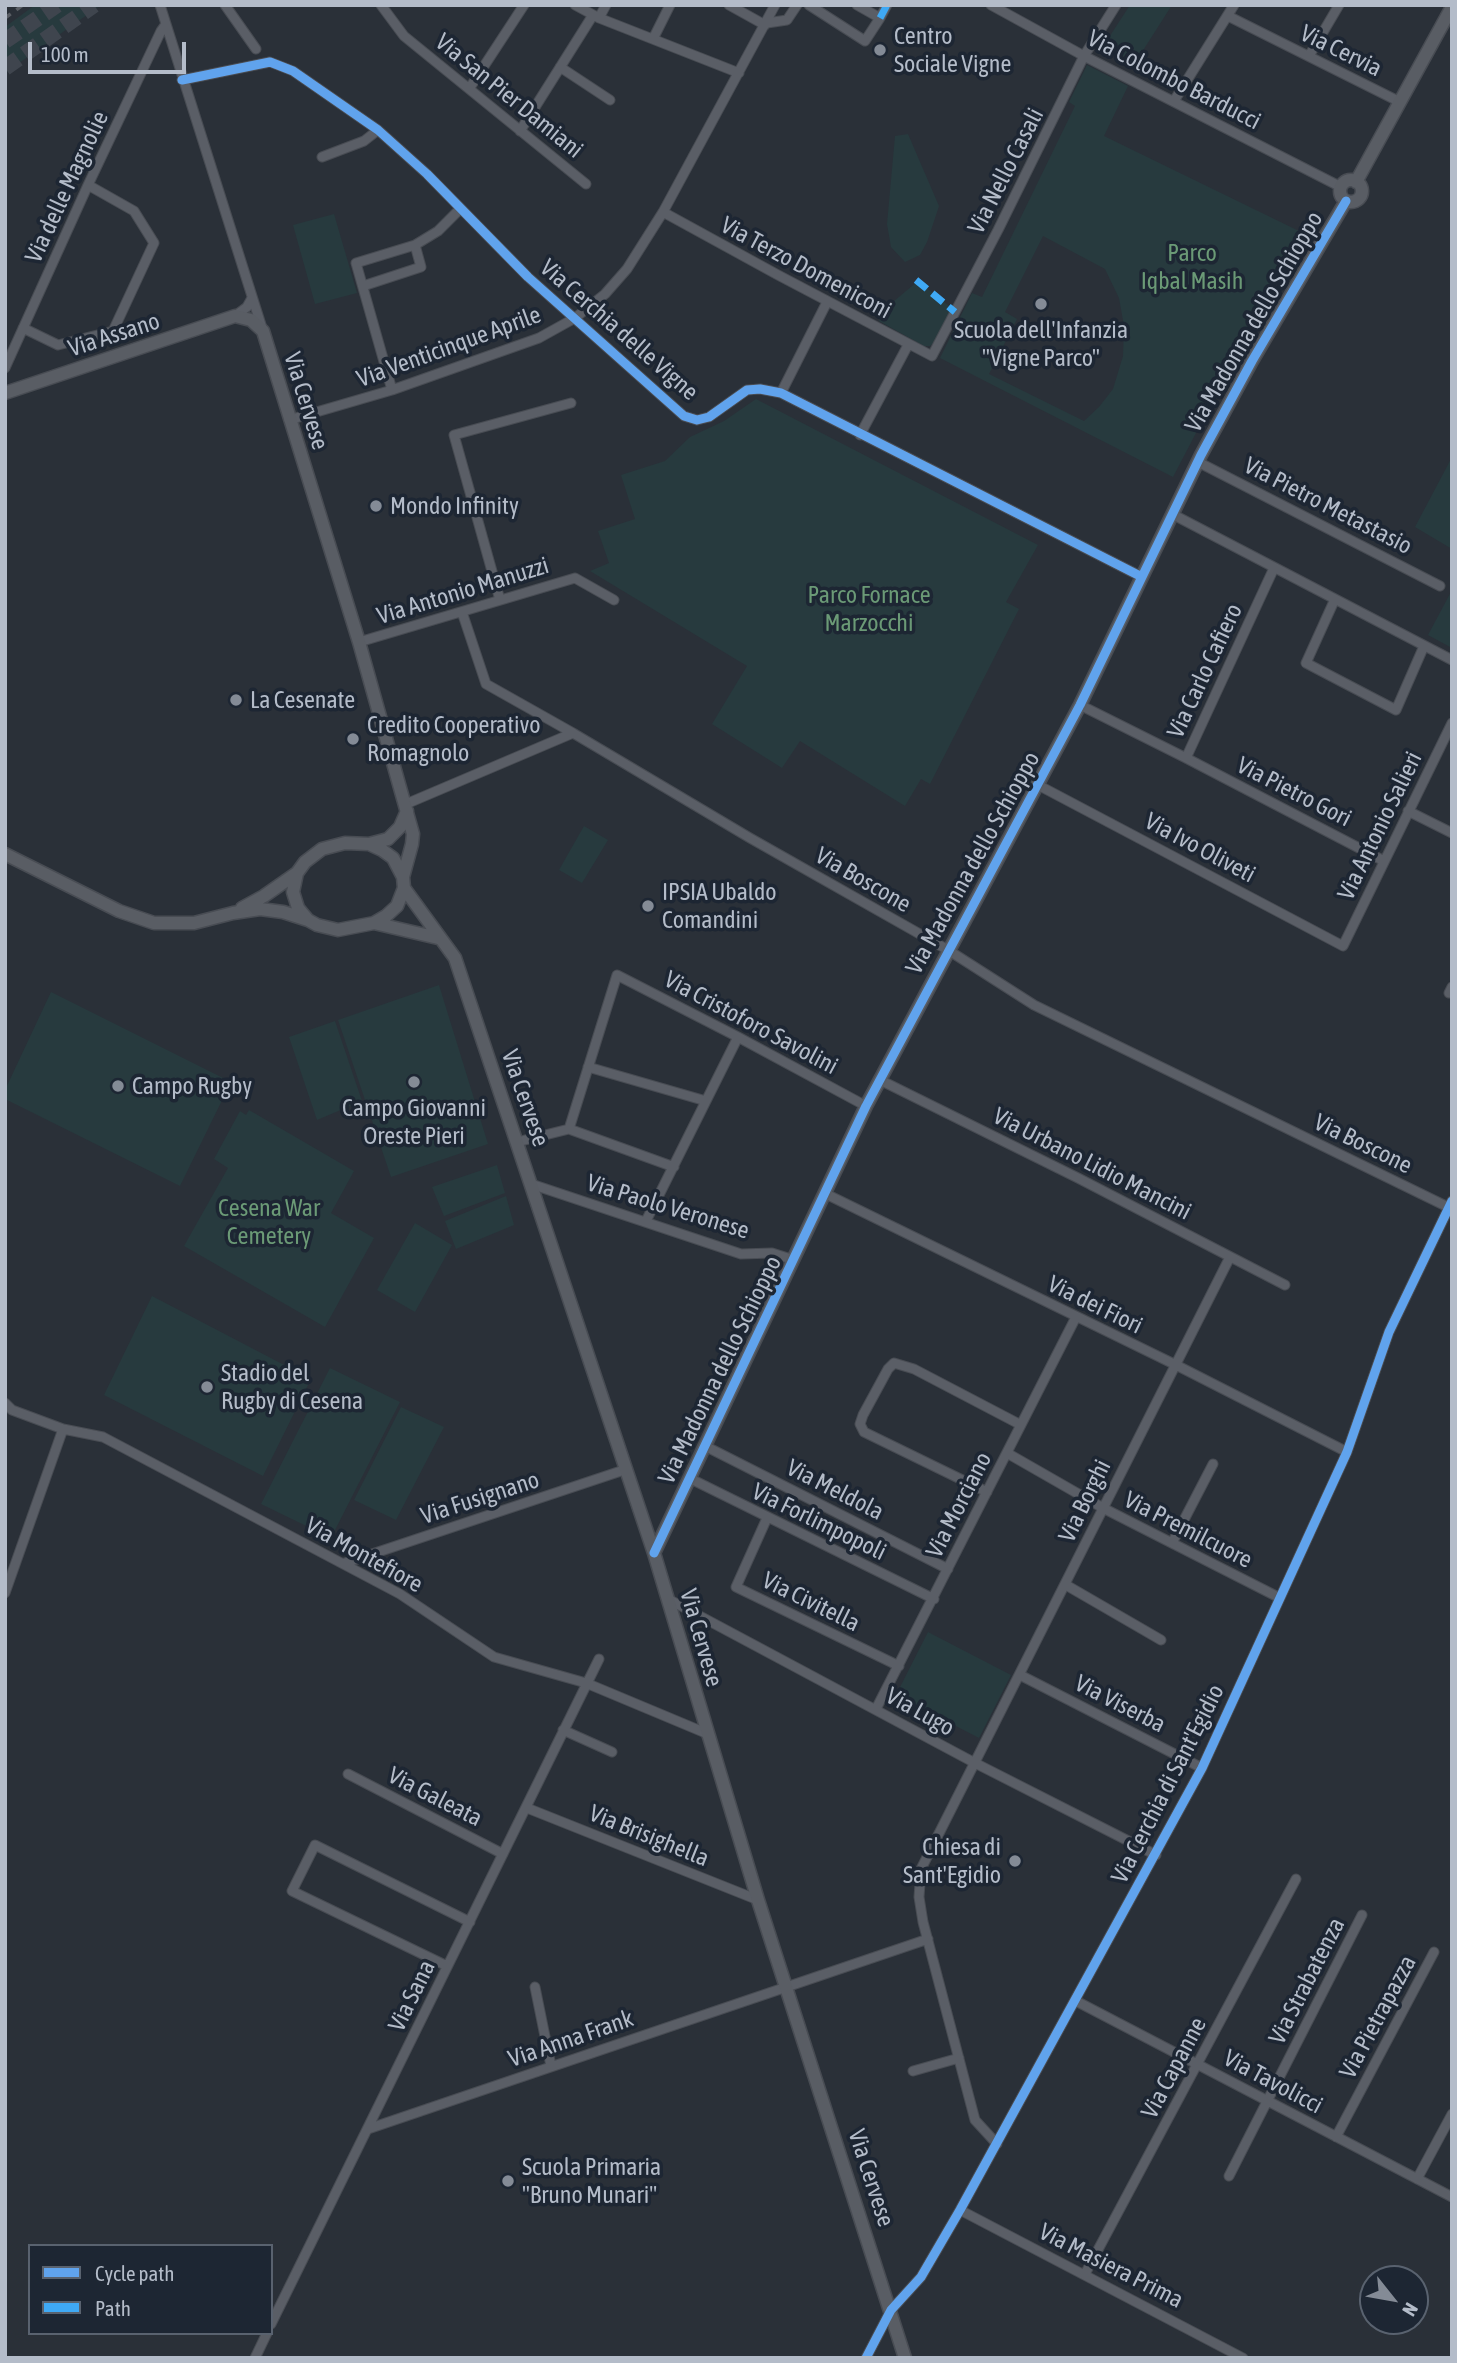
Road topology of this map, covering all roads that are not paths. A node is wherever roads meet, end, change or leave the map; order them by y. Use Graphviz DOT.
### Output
graph roads {
  1 [pos="160,5"];
  2 [pos="225,5"];
  3 [pos="381,5"];
  4 [pos="524,5"];
  5 [pos="575,5"];
  6 [pos="606,5"];
  7 [pos="670,5"];
  8 [pos="729,5"];
  9 [pos="775,5"];
  10 [pos="797,5"];
  11 [pos="809,5"];
  12 [pos="857,5"];
  13 [pos="887,5"];
  14 [pos="991,5"];
  15 [pos="1116,5"];
  16 [pos="1234,5"];
  17 [pos="1339,5"];
  18 [pos="1451,6"];
  19 [pos="1228,16"];
  20 [pos="596,17"];
  21 [pos="880,18"];
  22 [pos="166,24"];
  23 [pos="766,24"];
  24 [pos="653,39"];
  25 [pos="256,49"];
  26 [pos="1084,56"];
  27 [pos="1309,56"];
  28 [pos="560,67"];
  29 [pos="739,74"];
  30 [pos="182,80"];
  31 [pos="469,89"];
  32 [pos="610,100"];
  33 [pos="1174,101"];
  34 [pos="1400,102"];
  35 [pos="378,130"];
  36 [pos="520,131"];
  37 [pos="322,157"];
  38 [pos="1356,182"];
  39 [pos="586,184"];
  40 [pos="88,185"];
  41 [pos="1341,187"];
  42 [pos="1346,201"];
  43 [pos="460,209"];
  44 [pos="663,212"];
  45 [pos="415,245"];
  46 [pos="362,286"];
  47 [pos="252,298"];
  48 [pos="827,302"];
  49 [pos="235,316"];
  50 [pos="575,318"];
  51 [pos="23,328"];
  52 [pos="263,331"];
  53 [pos="908,345"];
  54 [pos="932,356"];
  55 [pos="5,368"];
  56 [pos="392,390"];
  57 [pos="5,393"];
  58 [pos="781,393"];
  59 [pos="571,402"];
  60 [pos="289,420"];
  61 [pos="860,435"];
  62 [pos="1198,461"];
  63 [pos="1172,514"];
  64 [pos="1274,568"];
  65 [pos="1142,577"];
  66 [pos="1440,586"];
  67 [pos="1335,599"];
  68 [pos="500,600"];
  69 [pos="614,600"];
  70 [pos="462,612"];
  71 [pos="359,642"];
  72 [pos="1424,646"];
  73 [pos="1452,660"];
  74 [pos="1080,705"];
  75 [pos="1452,723"];
  76 [pos="573,733"];
  77 [pos="1186,758"];
  78 [pos="1038,785"];
  79 [pos="406,807"];
  80 [pos="1408,811"];
  81 [pos="1452,833"];
  82 [pos="369,844"];
  83 [pos="5,854"];
  84 [pos="1384,861"];
  85 [pos="297,873"];
  86 [pos="403,883"];
  87 [pos="233,913"];
  88 [pos="308,920"];
  89 [pos="374,923"];
  90 [pos="438,938"];
  91 [pos="1343,946"];
  92 [pos="948,950"];
  93 [pos="738,1037"];
  94 [pos="588,1067"];
  95 [pos="880,1080"];
  96 [pos="706,1101"];
  97 [pos="866,1106"];
  98 [pos="569,1129"];
  99 [pos="517,1142"];
  100 [pos="674,1167"];
  101 [pos="531,1184"];
  102 [pos="826,1194"];
  103 [pos="1451,1205"];
  104 [pos="646,1221"];
  105 [pos="1230,1256"];
  106 [pos="794,1260"];
  107 [pos="1285,1285"];
  108 [pos="1076,1317"];
  109 [pos="1176,1365"];
  110 [pos="5,1403"];
  111 [pos="1021,1424"];
  112 [pos="62,1429"];
  113 [pos="705,1446"];
  114 [pos="1007,1452"];
  115 [pos="1347,1452"];
  116 [pos="1213,1464"];
  117 [pos="626,1469"];
  118 [pos="689,1478"];
  119 [pos="987,1492"];
  120 [pos="1103,1508"];
  121 [pos="766,1518"];
  122 [pos="1172,1543"];
  123 [pos="654,1553"];
  124 [pos="345,1563"];
  125 [pos="948,1569"];
  126 [pos="1066,1585"];
  127 [pos="5,1593"];
  128 [pos="1280,1598"];
  129 [pos="668,1599"];
  130 [pos="933,1599"];
  131 [pos="1161,1640"];
  132 [pos="599,1659"];
  133 [pos="899,1666"];
  134 [pos="1020,1675"];
  135 [pos="586,1684"];
  136 [pos="876,1709"];
  137 [pos="563,1730"];
  138 [pos="708,1734"];
  139 [pos="612,1752"];
  140 [pos="975,1763"];
  141 [pos="1202,1768"];
  142 [pos="348,1774"];
  143 [pos="527,1808"];
  144 [pos="503,1854"];
  145 [pos="1156,1855"];
  146 [pos="1296,1879"];
  147 [pos="758,1899"];
  148 [pos="1362,1914"];
  149 [pos="470,1922"];
  150 [pos="928,1940"];
  151 [pos="1434,1952"];
  152 [pos="447,1966"];
  153 [pos="788,1986"];
  154 [pos="535,1987"];
  155 [pos="1076,2001"];
  156 [pos="959,2058"];
  157 [pos="1198,2064"];
  158 [pos="551,2066"];
  159 [pos="913,2071"];
  160 [pos="1269,2100"];
  161 [pos="1452,2114"];
  162 [pos="368,2129"];
  163 [pos="1336,2137"];
  164 [pos="997,2144"];
  165 [pos="1229,2176"];
  166 [pos="1417,2179"];
  167 [pos="1452,2197"];
  168 [pos="960,2210"];
  169 [pos="1085,2274"];
  170 [pos="891,2310"];
  171 [pos="273,2320"];
  172 [pos="266,2335"];
  173 [pos="255,2358"];
  174 [pos="866,2358"];
  175 [pos="905,2358"];
  176 [pos="1244,2358"];
  1 -- 22 [label="street, Via Cervese"];
  2 -- 25 [label="street"];
  3 -- 31 [label="street, Via San Pier Damiani"];
  4 -- 31 [label="street"];
  5 -- 20 [label="street"];
  6 -- 20 [label="street"];
  7 -- 24 [label="street"];
  8 -- 23 [label="street"];
  9 -- 23 [label="street, Via Venticinque Aprile"];
  10 -- 23 [label="street"];
  11 -- 21 [label="street"];
  12 -- 21 [label="street"];
  13 -- 21 [label="street"];
  14 -- 26 [label="street, Via Colombo Barducci"];
  15 -- 26 [label="street, Via Nello Casali"];
  16 -- 19 [label="street"];
  17 -- 27 [label="street"];
  18 -- 34 [label="street"];
  19 -- 27 [label="street, Via Cervia"];
  19 -- 33 [label="street"];
  20 -- 24 [label="street"];
  20 -- 28 [label="street"];
  22 -- 30 [label="street, Via Cervese"];
  22 -- 40 [label="street, Via delle Magnolie"];
  23 -- 29 [label="street, Via Venticinque Aprile"];
  24 -- 29 [label="street"];
  26 -- 33 [label="street, Via Colombo Barducci"];
  26 -- 54 [label="street, Via Nello Casali"];
  27 -- 34 [label="street, Via Cervia"];
  28 -- 32 [label="street"];
  28 -- 36 [label="street"];
  29 -- 44 [label="street, Via Venticinque Aprile"];
  30 -- 35 [label="street, Via Cerchia delle Vigne"];
  30 -- 47 [label="street, Via Cervese"];
  31 -- 36 [label="street, Via San Pier Damiani"];
  33 -- 41 [label="street, Via Colombo Barducci"];
  34 -- 38 [label="street"];
  35 -- 37 [label="street"];
  35 -- 43 [label="street, Via Cerchia delle Vigne"];
  36 -- 39 [label="street, Via San Pier Damiani"];
  38 -- 41 [label="street"];
  38 -- 42 [label="street"];
  40 -- 51 [label="street, Via delle Magnolie"];
  40 -- 51 [label="street"];
  41 -- 42 [label="street"];
  42 -- 62 [label="street, Via Madonna dello Schioppo"];
  43 -- 45 [label="street"];
  43 -- 50 [label="street, Via Cerchia delle Vigne"];
  44 -- 48 [label="street, Via Terzo Domeniconi"];
  44 -- 50 [label="street, Via Venticinque Aprile"];
  45 -- 46 [label="street"];
  45 -- 46 [label="street"];
  46 -- 56 [label="street"];
  47 -- 49 [label="street, Via Assano"];
  47 -- 52 [label="street, Via Cervese"];
  48 -- 53 [label="street, Via Terzo Domeniconi"];
  48 -- 58 [label="street"];
  49 -- 52 [label="street"];
  49 -- 57 [label="street, Via Assano"];
  50 -- 56 [label="street, Via Venticinque Aprile"];
  50 -- 58 [label="street, Via Cerchia delle Vigne"];
  51 -- 55 [label="street, Via delle Magnolie"];
  52 -- 60 [label="street, Via Cervese"];
  53 -- 54 [label="street, Via Terzo Domeniconi"];
  53 -- 61 [label="street"];
  56 -- 60 [label="street, Via Venticinque Aprile"];
  58 -- 61 [label="street, Via Cerchia delle Vigne"];
  59 -- 68 [label="street"];
  60 -- 71 [label="street, Via Cervese"];
  61 -- 65 [label="street, Via Cerchia delle Vigne"];
  62 -- 63 [label="street, Via Madonna dello Schioppo"];
  62 -- 66 [label="street, Via Pietro Metastasio"];
  63 -- 64 [label="street"];
  63 -- 65 [label="street, Via Madonna dello Schioppo"];
  64 -- 67 [label="street"];
  64 -- 77 [label="street, Via Carlo Cafiero"];
  65 -- 74 [label="street, Via Madonna dello Schioppo"];
  67 -- 72 [label="street"];
  67 -- 72 [label="street"];
  68 -- 69 [label="street, Via Antonio Manuzzi"];
  68 -- 70 [label="street, Via Antonio Manuzzi"];
  70 -- 71 [label="street, Via Antonio Manuzzi"];
  70 -- 76 [label="street, Via Boscone"];
  71 -- 79 [label="street, Via Cervese"];
  72 -- 73 [label="street"];
  74 -- 77 [label="street, Via Carlo Cafiero"];
  74 -- 78 [label="street, Via Madonna dello Schioppo"];
  75 -- 80 [label="street, Via Antonio Salieri"];
  76 -- 79 [label="street"];
  76 -- 92 [label="street, Via Boscone"];
  77 -- 84 [label="street, Via Pietro Gori"];
  78 -- 91 [label="street, Via Ivo Oliveti"];
  78 -- 92 [label="street, Via Madonna dello Schioppo"];
  79 -- 82 [label="street"];
  79 -- 86 [label="street, Via Cervese"];
  80 -- 81 [label="street"];
  80 -- 84 [label="street, Via Antonio Salieri"];
  82 -- 85 [label="street"];
  82 -- 86 [label="street"];
  83 -- 87 [label="street"];
  84 -- 91 [label="street, Via Antonio Salieri"];
  85 -- 87 [label="street"];
  85 -- 88 [label="street"];
  86 -- 89 [label="street"];
  86 -- 90 [label="street, Via Cervese"];
  87 -- 88 [label="street"];
  88 -- 89 [label="street"];
  89 -- 90 [label="street"];
  90 -- 99 [label="street, Via Cervese"];
  92 -- 95 [label="street, Via Madonna dello Schioppo"];
  92 -- 103 [label="street, Via Boscone"];
  93 -- 94 [label="street, Via Cristoforo Savolini"];
  93 -- 96 [label="street"];
  93 -- 97 [label="street, Via Cristoforo Savolini"];
  94 -- 96 [label="street"];
  94 -- 98 [label="street"];
  95 -- 97 [label="street, Via Madonna dello Schioppo"];
  95 -- 105 [label="street, Via Urbano Lidio Mancini"];
  96 -- 100 [label="street"];
  97 -- 102 [label="street, Via Madonna dello Schioppo"];
  98 -- 99 [label="street"];
  98 -- 100 [label="street"];
  99 -- 101 [label="street, Via Cervese"];
  100 -- 104 [label="street"];
  101 -- 104 [label="street, Via Paolo Veronese"];
  101 -- 117 [label="street, Via Cervese"];
  102 -- 106 [label="street, Via Madonna dello Schioppo"];
  102 -- 108 [label="street, Via dei Fiori"];
  103 -- 115 [label="street, Via Cerchia di Sant'Egidio"];
  104 -- 106 [label="street, Via Paolo Veronese"];
  105 -- 107 [label="street, Via Urbano Lidio Mancini"];
  105 -- 109 [label="street, Via Borghi"];
  106 -- 113 [label="street, Via Madonna dello Schioppo"];
  108 -- 109 [label="street, Via dei Fiori"];
  108 -- 111 [label="street, Via Morciano"];
  109 -- 115 [label="street, Via dei Fiori"];
  109 -- 120 [label="street, Via Borghi"];
  110 -- 112 [label="street, Via Montefiore"];
  111 -- 114 [label="street, Via Morciano"];
  111 -- 119 [label="street"];
  112 -- 124 [label="street, Via Montefiore"];
  112 -- 127 [label="street"];
  113 -- 118 [label="street, Via Madonna dello Schioppo"];
  113 -- 125 [label="street, Via Meldola"];
  114 -- 119 [label="street, Via Morciano"];
  114 -- 120 [label="street, Via Premilcuore"];
  115 -- 128 [label="street, Via Cerchia di Sant'Egidio"];
  116 -- 122 [label="street"];
  117 -- 123 [label="street, Via Cervese"];
  117 -- 124 [label="street, Via Fusignano"];
  118 -- 121 [label="street, Via Forlimpopoli"];
  118 -- 123 [label="street, Via Madonna dello Schioppo"];
  119 -- 125 [label="street, Via Morciano"];
  120 -- 122 [label="street, Via Premilcuore"];
  120 -- 126 [label="street, Via Borghi"];
  121 -- 130 [label="street, Via Forlimpopoli"];
  121 -- 133 [label="street, Via Civitella"];
  122 -- 128 [label="street, Via Premilcuore"];
  123 -- 129 [label="street, Via Cervese"];
  124 -- 135 [label="street, Via Montefiore"];
  125 -- 130 [label="street, Via Morciano"];
  126 -- 131 [label="street"];
  126 -- 134 [label="street, Via Borghi"];
  128 -- 141 [label="street, Via Cerchia di Sant'Egidio"];
  129 -- 136 [label="street, Via Lugo"];
  129 -- 138 [label="street, Via Cervese"];
  130 -- 133 [label="street, Via Morciano"];
  132 -- 135 [label="street, Via Sana"];
  133 -- 136 [label="street, Via Morciano"];
  134 -- 140 [label="street, Via Borghi"];
  134 -- 141 [label="street, Via Viserba"];
  135 -- 137 [label="street, Via Sana"];
  135 -- 138 [label="street, Via Montefiore"];
  136 -- 140 [label="street, Via Lugo"];
  137 -- 139 [label="street"];
  137 -- 143 [label="street, Via Sana"];
  138 -- 147 [label="street, Via Cervese"];
  140 -- 145 [label="street, Via Lugo"];
  140 -- 150 [label="street, Via Borghi"];
  141 -- 145 [label="street, Via Cerchia di Sant'Egidio"];
  142 -- 144 [label="street, Via Galeata"];
  143 -- 144 [label="street, Via Sana"];
  143 -- 147 [label="street, Via Brisighella"];
  144 -- 149 [label="street, Via Sana"];
  145 -- 155 [label="street, Via Cerchia di Sant'Egidio"];
  146 -- 157 [label="street, Via Capanne"];
  147 -- 153 [label="street, Via Cervese"];
  148 -- 160 [label="street, Via Strabatenza"];
  149 -- 152 [label="street, Via Sana"];
  149 -- 152 [label="street"];
  150 -- 153 [label="street, Via Anna Frank"];
  150 -- 156 [label="street, Via Borghi"];
  151 -- 163 [label="street, Via Pietrapazza"];
  152 -- 162 [label="street, Via Sana"];
  153 -- 158 [label="street, Via Anna Frank"];
  153 -- 170 [label="street, Via Cervese"];
  154 -- 158 [label="street"];
  155 -- 157 [label="street, Via Tavolicci"];
  155 -- 164 [label="street, Via Cerchia di Sant'Egidio"];
  156 -- 159 [label="street"];
  156 -- 164 [label="street, Via Borghi"];
  157 -- 160 [label="street, Via Tavolicci"];
  157 -- 169 [label="street, Via Capanne"];
  158 -- 162 [label="street, Via Anna Frank"];
  160 -- 163 [label="street, Via Tavolicci"];
  160 -- 165 [label="street, Via Strabatenza"];
  161 -- 166 [label="street"];
  162 -- 171 [label="street, Via Sana"];
  163 -- 166 [label="street, Via Tavolicci"];
  164 -- 168 [label="street, Via Cerchia di Sant'Egidio"];
  166 -- 167 [label="street, Via Tavolicci"];
  168 -- 169 [label="street, Via Masiera Prima"];
  168 -- 170 [label="street, Via Cerchia di Sant'Egidio"];
  169 -- 176 [label="street, Via Masiera Prima"];
  170 -- 174 [label="street, Via Cerchia di Sant'Egidio"];
  170 -- 175 [label="street, Via Cervese"];
  172 -- 173 [label="street"];
}
